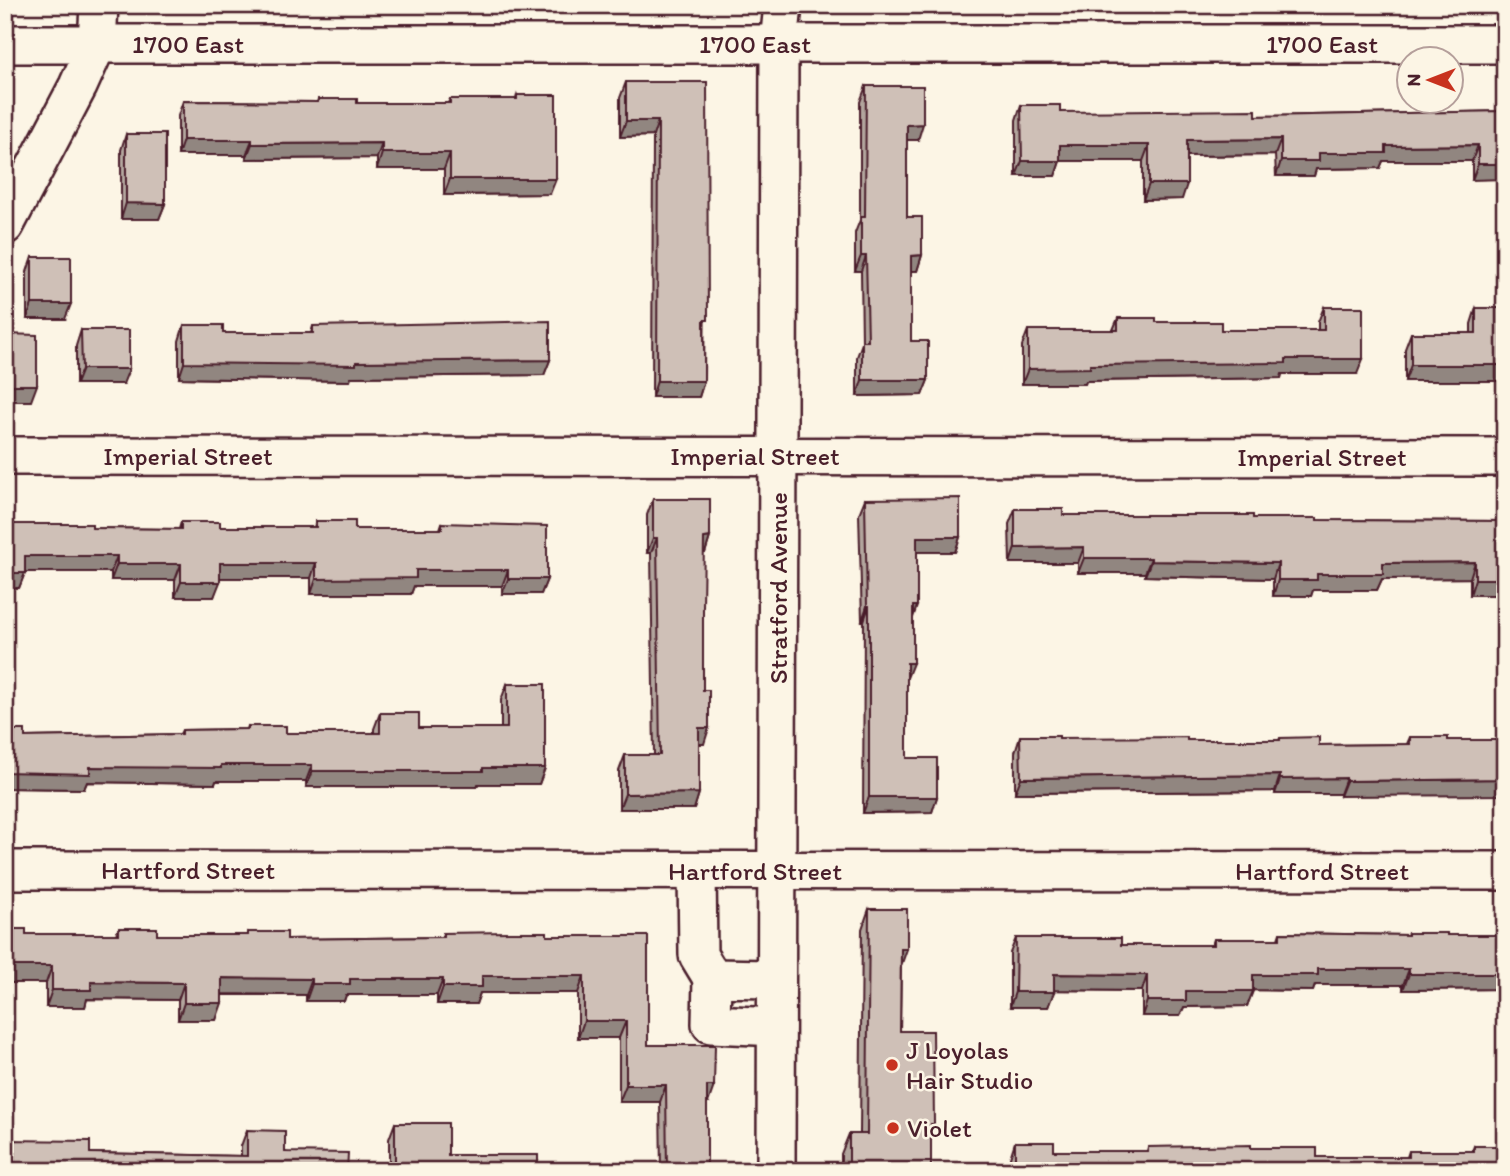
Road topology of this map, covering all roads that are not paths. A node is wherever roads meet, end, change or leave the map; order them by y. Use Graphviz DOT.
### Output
graph roads {
  1 [pos="99,5"];
  2 [pos="783,5"];
  3 [pos="5,44"];
  4 [pos="97,44"];
  5 [pos="779,44"];
  6 [pos="1505,44"];
  7 [pos="5,225"];
  8 [pos="5,456"];
  9 [pos="778,456"];
  10 [pos="1505,457"];
  11 [pos="5,870"];
  12 [pos="697,870"];
  13 [pos="777,870"];
  14 [pos="1505,871"];
  15 [pos="712,978"];
  16 [pos="776,979"];
  17 [pos="776,1027"];
  18 [pos="776,1171"];
  1 -- 4 [label="street"];
  2 -- 5 [label="street, Stratford Avenue"];
  3 -- 4 [label="street, 1700 East"];
  4 -- 5 [label="street, 1700 East"];
  4 -- 7 [label="street"];
  5 -- 6 [label="street, 1700 East"];
  5 -- 9 [label="street, Stratford Avenue"];
  8 -- 9 [label="street, Imperial Street"];
  9 -- 10 [label="street, Imperial Street"];
  9 -- 13 [label="street, Stratford Avenue"];
  11 -- 12 [label="street, Hartford Street"];
  12 -- 13 [label="street, Hartford Street"];
  12 -- 15 [label="street"];
  13 -- 14 [label="street, Hartford Street"];
  13 -- 16 [label="street, Stratford Avenue"];
  15 -- 16 [label="street"];
  15 -- 17 [label="street"];
  16 -- 17 [label="street, Stratford Avenue"];
  17 -- 18 [label="street, Stratford Avenue"];
}
